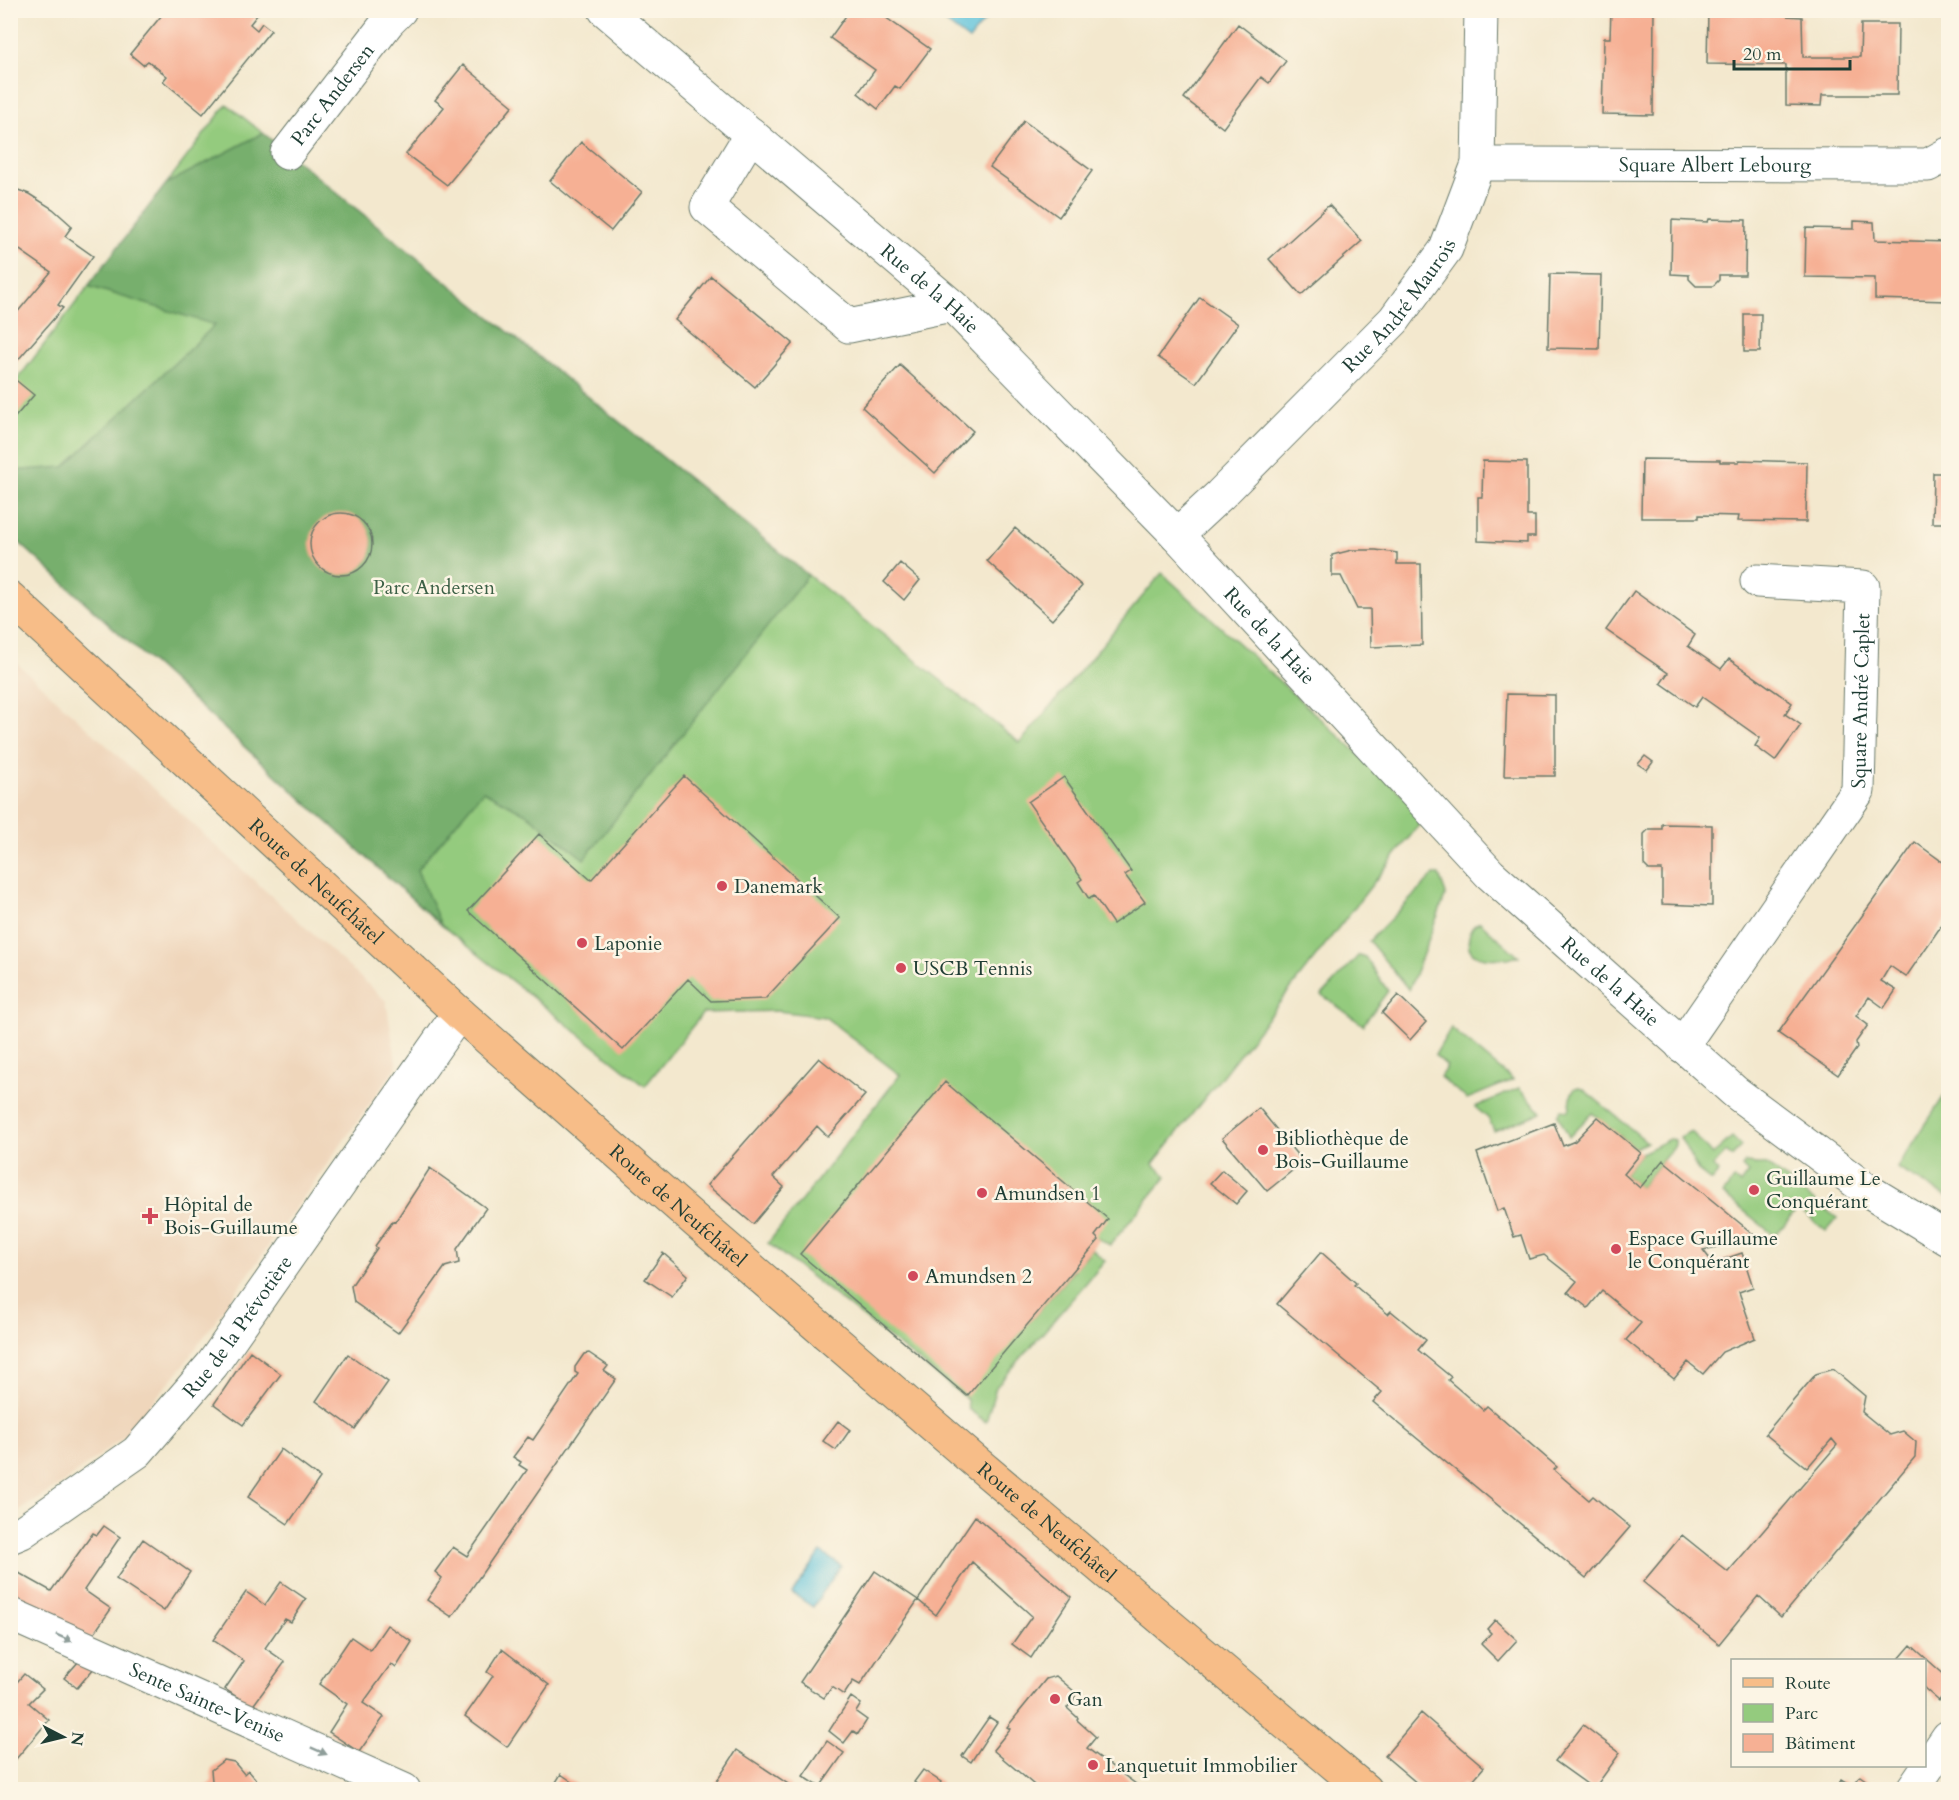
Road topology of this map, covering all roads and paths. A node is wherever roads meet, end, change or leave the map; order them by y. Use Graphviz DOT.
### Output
graph roads {
  1 [pos="400,10"];
  2 [pos="605,10"];
  3 [pos="1481,10"];
  4 [pos="751,134"];
  5 [pos="287,153"];
  6 [pos="1948,154"];
  7 [pos="1478,164"];
  8 [pos="951,305"];
  9 [pos="1177,535"];
  10 [pos="1757,581"];
  11 [pos="10,598"];
  12 [pos="459,1013"];
  13 [pos="1682,1046"];
  14 [pos="1948,1239"];
  15 [pos="10,1537"];
  16 [pos="10,1614"];
  17 [pos="1948,1737"];
  18 [pos="401,1789"];
  19 [pos="1365,1790"];
  20 [pos="1912,1790"];
  1 -- 5 [label="street, Parc Andersen"];
  2 -- 4 [label="street, Rue de la Haie"];
  3 -- 7 [label="street, Rue André Maurois"];
  4 -- 8 [label="street, Rue de la Haie"];
  4 -- 8 [label="street"];
  6 -- 7 [label="street, Square Albert Lebourg"];
  7 -- 9 [label="street, Rue André Maurois"];
  8 -- 9 [label="street, Rue de la Haie"];
  9 -- 13 [label="street, Rue de la Haie"];
  10 -- 13 [label="street, Square André Caplet"];
  11 -- 12 [label="main road, Route de Neufchâtel"];
  12 -- 15 [label="street, Rue de la Prévotière"];
  12 -- 19 [label="main road, Route de Neufchâtel"];
  13 -- 14 [label="street, Rue de la Haie"];
  16 -- 18 [label="street, Sente Sainte-Venise, one-way"];
  17 -- 20 [label="street"];
}
